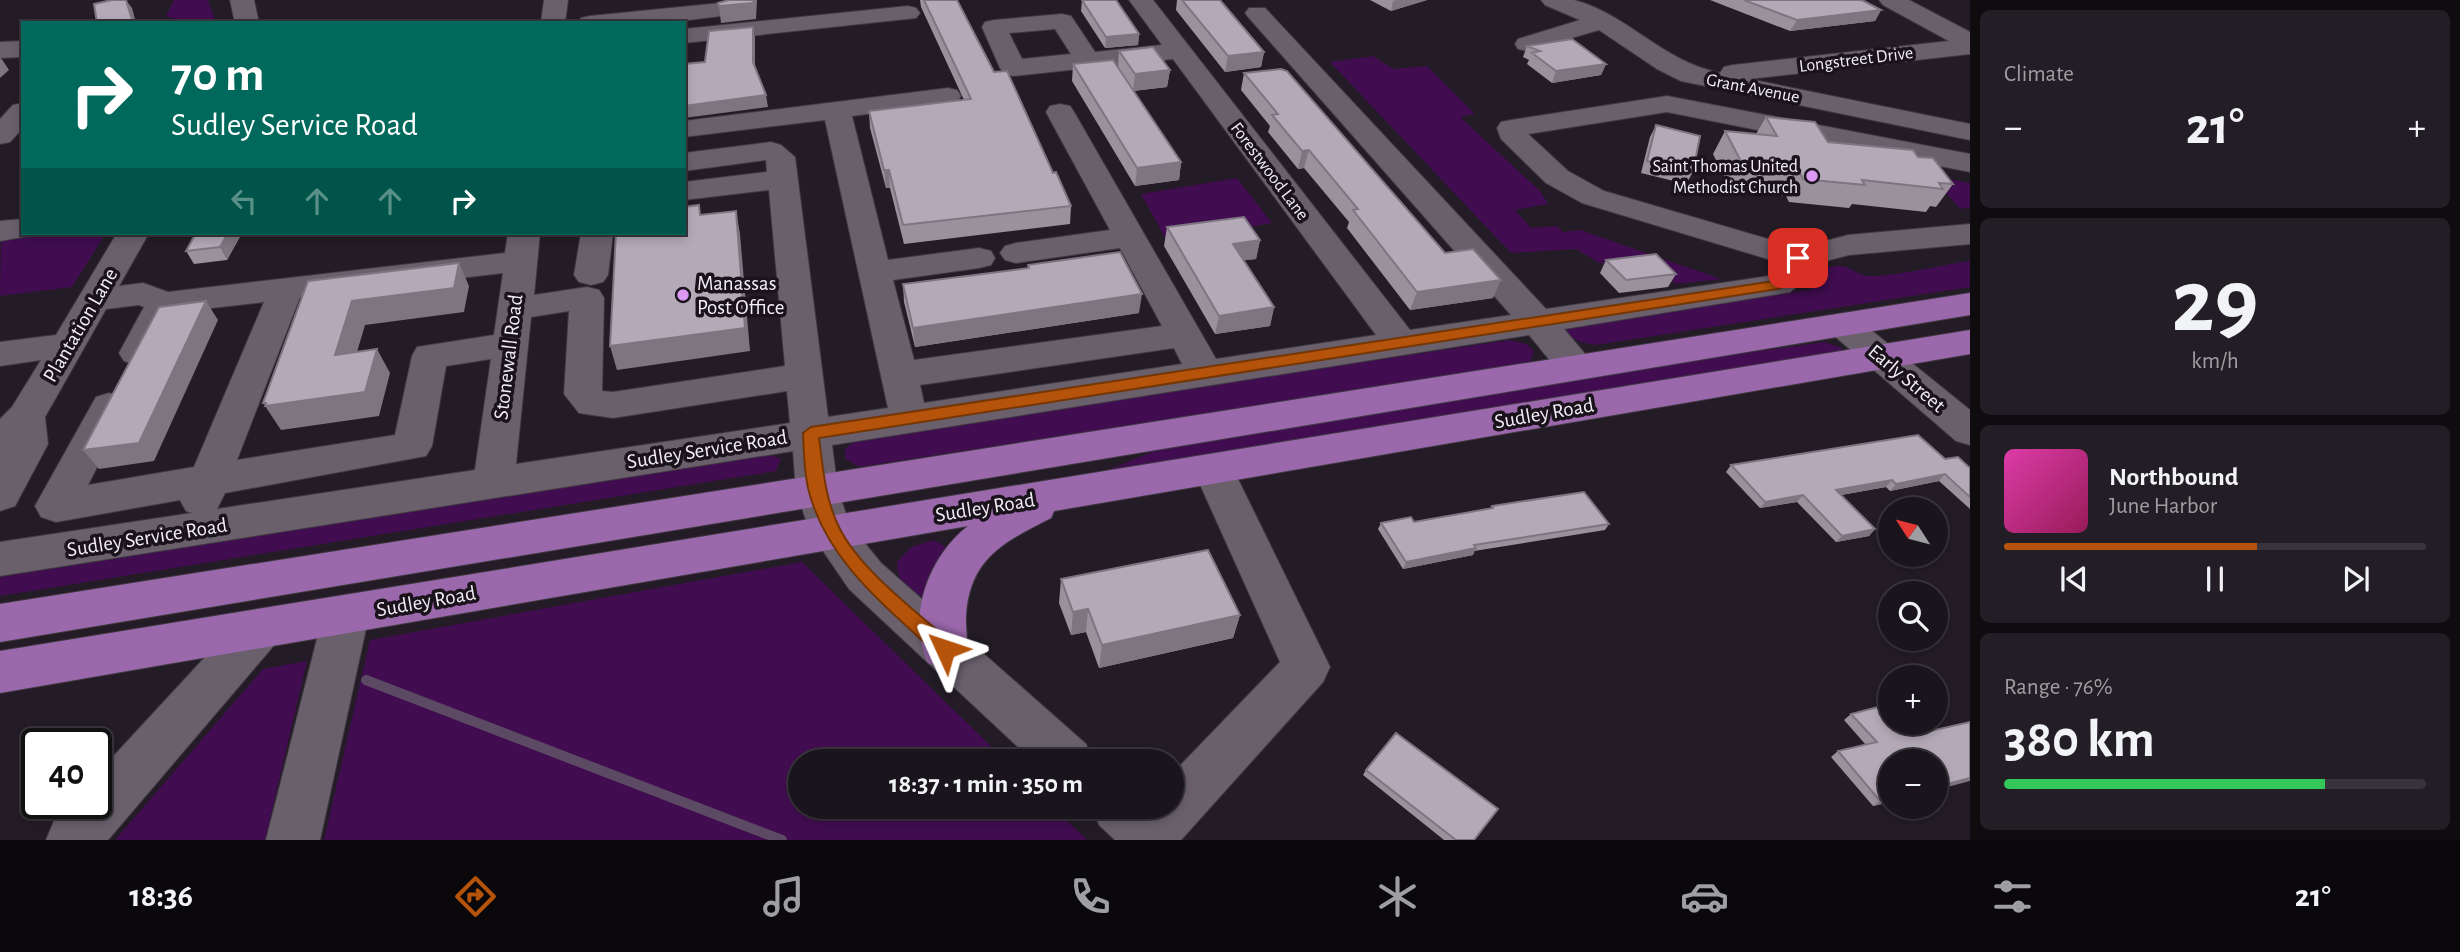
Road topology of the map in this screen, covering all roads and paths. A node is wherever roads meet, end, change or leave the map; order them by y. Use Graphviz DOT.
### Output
graph roads {
  1 [pos="242,0"];
  2 [pos="556,0"];
  3 [pos="1553,0"];
  4 [pos="1891,0"];
  5 [pos="1151,2"];
  6 [pos="796,3"];
  7 [pos="908,13"];
  8 [pos="1257,13"];
  9 [pos="247,21"];
  10 [pos="553,21"];
  11 [pos="611,21"];
  12 [pos="1602,21"];
  13 [pos="686,36"];
  14 [pos="1527,44"];
  15 [pos="1970,44"];
  16 [pos="21,49"];
  17 [pos="0,50"];
  18 [pos="1179,51"];
  19 [pos="1087,60"];
  20 [pos="1699,77"];
  21 [pos="948,96"];
  22 [pos="836,110"];
  23 [pos="1060,112"];
  24 [pos="21,113"];
  25 [pos="1939,125"];
  26 [pos="686,129"];
  27 [pos="1970,132"];
  28 [pos="0,136"];
  29 [pos="1957,160"];
  30 [pos="686,162"];
  31 [pos="782,178"];
  32 [pos="686,191"];
  33 [pos="21,228"];
  34 [pos="0,231"];
  35 [pos="1970,234"];
  36 [pos="132,235"];
  37 [pos="597,235"];
  38 [pos="1129,237"];
  39 [pos="522,247"];
  40 [pos="1016,253"];
  41 [pos="979,258"];
  42 [pos="1798,258"];
  43 [pos="874,272"];
  44 [pos="591,275"];
  45 [pos="287,289"];
  46 [pos="94,300"];
  47 [pos="164,303"];
  48 [pos="1970,304"];
  49 [pos="1538,321"];
  50 [pos="1843,325"];
  51 [pos="512,326"];
  52 [pos="1184,335"];
  53 [pos="1400,342"];
  54 [pos="1970,342"];
  55 [pos="68,345"];
  56 [pos="0,354"];
  57 [pos="1881,357"];
  58 [pos="1579,368"];
  59 [pos="1205,373"];
  60 [pos="899,375"];
  61 [pos="804,376"];
  62 [pos="909,418"];
  63 [pos="13,430"];
  64 [pos="1970,431"];
  65 [pos="811,433"];
  66 [pos="1213,469"];
  67 [pos="209,480"];
  68 [pos="494,482"];
  69 [pos="1074,492"];
  70 [pos="0,495"];
  71 [pos="824,511"];
  72 [pos="189,532"];
  73 [pos="0,559"];
  74 [pos="346,615"];
  75 [pos="0,623"];
  76 [pos="260,629"];
  77 [pos="945,649"];
  78 [pos="0,672"];
  79 [pos="1055,749"];
  80 [pos="1141,827"];
  81 [pos="73,840"];
  82 [pos="293,840"];
  1 -- 9 [label="street"];
  2 -- 10 [label="street"];
  3 -- 12 [label="street, Grant Avenue"];
  4 -- 15 [label="street"];
  5 -- 18 [label="street, Forestwood Lane"];
  6 -- 11 [label="street"];
  7 -- 13 [label="street"];
  8 -- 49 [label="street"];
  12 -- 14 [label="street"];
  12 -- 20 [label="street, Grant Avenue"];
  15 -- 20 [label="street, Longstreet Drive"];
  16 -- 17 [label="street"];
  18 -- 19 [label="street"];
  18 -- 53 [label="street, Forestwood Lane"];
  19 -- 19 [label="street"];
  20 -- 25 [label="street, Grant Avenue"];
  21 -- 22 [label="street"];
  22 -- 26 [label="street"];
  22 -- 43 [label="street"];
  23 -- 38 [label="street"];
  24 -- 28 [label="street"];
  25 -- 27 [label="street, Grant Avenue"];
  25 -- 29 [label="street"];
  29 -- 42 [label="street"];
  30 -- 31 [label="street"];
  31 -- 32 [label="street"];
  31 -- 61 [label="street"];
  33 -- 34 [label="street"];
  35 -- 42 [label="street"];
  36 -- 46 [label="street, Plantation Lane"];
  37 -- 44 [label="street"];
  38 -- 40 [label="street"];
  38 -- 52 [label="street"];
  39 -- 45 [label="street"];
  39 -- 51 [label="street, Stonewall Road"];
  41 -- 43 [label="street"];
  42 -- 49 [label="street, Sudley Service Road"];
  43 -- 60 [label="street"];
  45 -- 47 [label="street"];
  45 -- 67 [label="street"];
  46 -- 47 [label="street"];
  46 -- 55 [label="street, Plantation Lane"];
  47 -- 67 [label="street"];
  48 -- 50 [label="main road, Sudley Road"];
  49 -- 53 [label="street, Sudley Service Road"];
  49 -- 58 [label="street"];
  50 -- 57 [label="street, Early Street"];
  50 -- 58 [label="main road, Sudley Road"];
  51 -- 61 [label="street"];
  51 -- 67 [label="street"];
  51 -- 68 [label="street, Stonewall Road"];
  52 -- 59 [label="street"];
  52 -- 60 [label="street"];
  53 -- 59 [label="street, Sudley Service Road"];
  54 -- 57 [label="main road, Sudley Road"];
  55 -- 56 [label="street"];
  55 -- 63 [label="street, Plantation Lane"];
  57 -- 64 [label="street, Early Street"];
  57 -- 66 [label="main road, Sudley Road"];
  58 -- 71 [label="main road, Sudley Road"];
  59 -- 62 [label="street, Sudley Service Road"];
  60 -- 62 [label="street"];
  61 -- 65 [label="street"];
  62 -- 65 [label="street, Sudley Service Road"];
  63 -- 70 [label="street, Plantation Lane"];
  65 -- 68 [label="street, Sudley Service Road"];
  65 -- 71 [label="street"];
  66 -- 69 [label="main road, Sudley Road"];
  66 -- 80 [label="street"];
  67 -- 72 [label="street"];
  68 -- 72 [label="street, Sudley Service Road"];
  69 -- 71 [label="main road, Sudley Road"];
  69 -- 77 [label="main road"];
  71 -- 74 [label="main road, Sudley Road"];
  71 -- 75 [label="main road, Sudley Road"];
  71 -- 77 [label="street"];
  72 -- 73 [label="street, Sudley Service Road"];
  74 -- 76 [label="main road, Sudley Road"];
  74 -- 82 [label="street"];
  76 -- 78 [label="main road, Sudley Road"];
  76 -- 81 [label="street"];
  77 -- 79 [label="street"];
}
